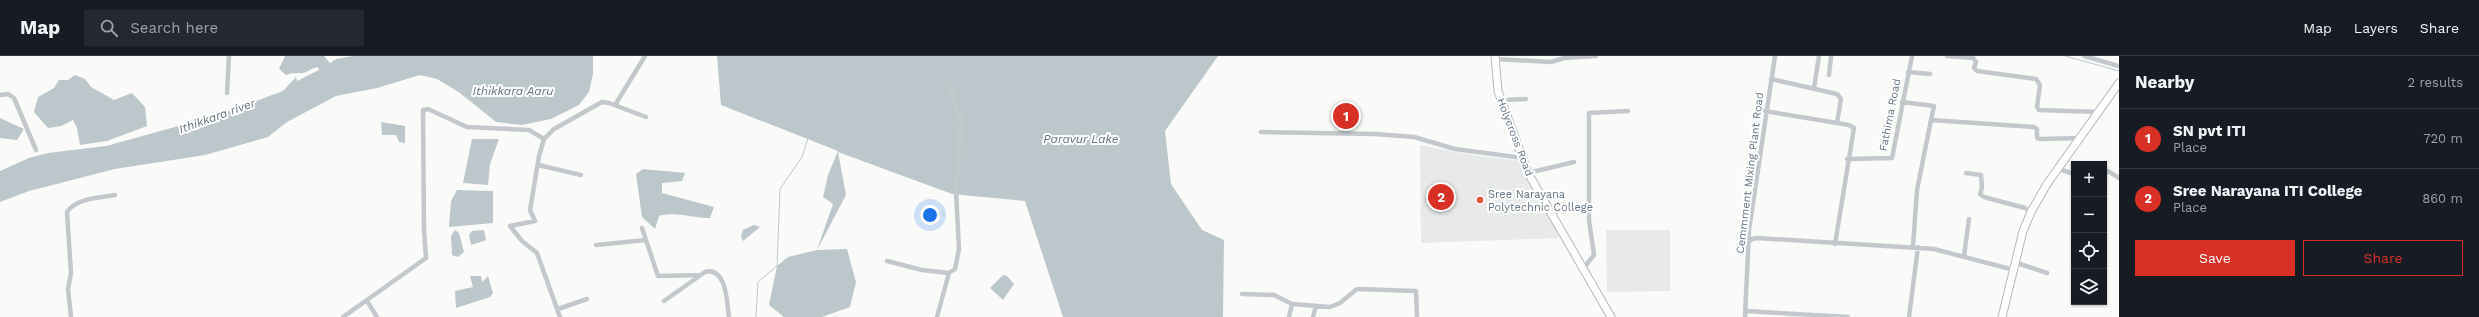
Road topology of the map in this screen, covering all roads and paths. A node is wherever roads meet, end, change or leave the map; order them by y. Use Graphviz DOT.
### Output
graph roads {
  1 [pos="229,56"];
  2 [pos="645,56"];
  3 [pos="1596,56"];
  4 [pos="1775,56"];
  5 [pos="1819,56"];
  6 [pos="1831,56"];
  7 [pos="1912,56"];
  8 [pos="1947,56"];
  9 [pos="2084,56"];
  10 [pos="1495,58"];
  11 [pos="2119,66"];
  12 [pos="1908,72"];
  13 [pos="1930,74"];
  14 [pos="1829,75"];
  15 [pos="1771,79"];
  16 [pos="2119,83"];
  17 [pos="951,88"];
  18 [pos="1814,88"];
  19 [pos="227,93"];
  20 [pos="0,95"];
  21 [pos="1526,99"];
  22 [pos="1501,100"];
  23 [pos="1902,102"];
  24 [pos="616,105"];
  25 [pos="1628,111"];
  26 [pos="1765,111"];
  27 [pos="2099,112"];
  28 [pos="646,117"];
  29 [pos="1931,120"];
  30 [pos="1837,123"];
  31 [pos="1261,132"];
  32 [pos="2080,138"];
  33 [pos="544,139"];
  34 [pos="36,150"];
  35 [pos="1523,158"];
  36 [pos="1847,159"];
  37 [pos="1574,162"];
  38 [pos="538,165"];
  39 [pos="2059,169"];
  40 [pos="2107,172"];
  41 [pos="1528,173"];
  42 [pos="1966,173"];
  43 [pos="2071,173"];
  44 [pos="582,175"];
  45 [pos="2119,178"];
  46 [pos="114,196"];
  47 [pos="2031,212"];
  48 [pos="1969,219"];
  49 [pos="642,228"];
  50 [pos="646,240"];
  51 [pos="1748,243"];
  52 [pos="1835,244"];
  53 [pos="596,245"];
  54 [pos="1916,246"];
  55 [pos="1964,256"];
  56 [pos="887,261"];
  57 [pos="2015,266"];
  58 [pos="1582,270"];
  59 [pos="948,273"];
  60 [pos="2048,273"];
  61 [pos="701,275"];
  62 [pos="1390,284"];
  63 [pos="1390,290"];
  64 [pos="1242,294"];
  65 [pos="587,299"];
  66 [pos="367,301"];
  67 [pos="664,301"];
  68 [pos="1292,304"];
  69 [pos="1316,306"];
  70 [pos="558,309"];
  71 [pos="1746,311"];
  72 [pos="1805,316"];
  73 [pos="71,317"];
  74 [pos="343,317"];
  75 [pos="377,317"];
  76 [pos="560,317"];
  77 [pos="729,317"];
  78 [pos="937,317"];
  79 [pos="1289,317"];
  80 [pos="1313,317"];
  81 [pos="1417,317"];
  82 [pos="1611,317"];
  83 [pos="1745,317"];
  84 [pos="1848,317"];
  85 [pos="1909,317"];
  86 [pos="2002,317"];
  1 -- 19 [label="street"];
  2 -- 24 [label="street"];
  3 -- 10 [label="street"];
  4 -- 15 [label="street, Cemmment Mixing Plant Road"];
  5 -- 18 [label="street"];
  6 -- 14 [label="street"];
  7 -- 12 [label="street, Fathima Road"];
  8 -- 27 [label="street"];
  9 -- 11 [label="street"];
  10 -- 22 [label="main road, Holycross Road"];
  12 -- 13 [label="street"];
  12 -- 23 [label="street, Fathima Road"];
  15 -- 18 [label="street"];
  15 -- 26 [label="street, Cemmment Mixing Plant Road"];
  16 -- 27 [label="main road"];
  17 -- 59 [label="street"];
  18 -- 30 [label="street"];
  20 -- 34 [label="street"];
  21 -- 22 [label="street"];
  22 -- 35 [label="main road, Holycross Road"];
  23 -- 29 [label="street"];
  23 -- 36 [label="street, Fathima Road"];
  24 -- 28 [label="street"];
  24 -- 33 [label="street"];
  25 -- 58 [label="street"];
  26 -- 30 [label="street"];
  26 -- 51 [label="street, Cemmment Mixing Plant Road"];
  27 -- 32 [label="main road"];
  29 -- 32 [label="street"];
  29 -- 54 [label="street"];
  30 -- 36 [label="street"];
  31 -- 35 [label="street"];
  32 -- 39 [label="main road"];
  33 -- 38 [label="street"];
  33 -- 66 [label="street"];
  35 -- 41 [label="main road, Holycross Road"];
  36 -- 52 [label="street"];
  37 -- 41 [label="street"];
  38 -- 44 [label="street"];
  38 -- 70 [label="street"];
  39 -- 43 [label="street"];
  39 -- 47 [label="main road"];
  40 -- 45 [label="street"];
  41 -- 58 [label="main road, Holycross Road"];
  42 -- 47 [label="street"];
  46 -- 73 [label="street"];
  47 -- 57 [label="main road"];
  48 -- 55 [label="street"];
  49 -- 50 [label="street"];
  50 -- 53 [label="street"];
  50 -- 61 [label="street"];
  51 -- 52 [label="street"];
  51 -- 71 [label="street, Cemmment Mixing Plant Road"];
  52 -- 54 [label="street"];
  54 -- 55 [label="street"];
  54 -- 85 [label="street"];
  55 -- 57 [label="street"];
  56 -- 59 [label="street"];
  57 -- 60 [label="street"];
  57 -- 86 [label="main road"];
  58 -- 82 [label="main road, Holycross Road"];
  59 -- 78 [label="street"];
  61 -- 67 [label="street"];
  61 -- 77 [label="street"];
  62 -- 63 [label="street"];
  63 -- 69 [label="street"];
  63 -- 81 [label="street"];
  64 -- 68 [label="street"];
  65 -- 70 [label="street"];
  66 -- 74 [label="street"];
  66 -- 75 [label="street"];
  68 -- 69 [label="street"];
  68 -- 79 [label="street"];
  69 -- 80 [label="street"];
  70 -- 76 [label="street"];
  71 -- 72 [label="street"];
  71 -- 83 [label="street, Cemmment Mixing Plant Road"];
  72 -- 84 [label="street"];
}
